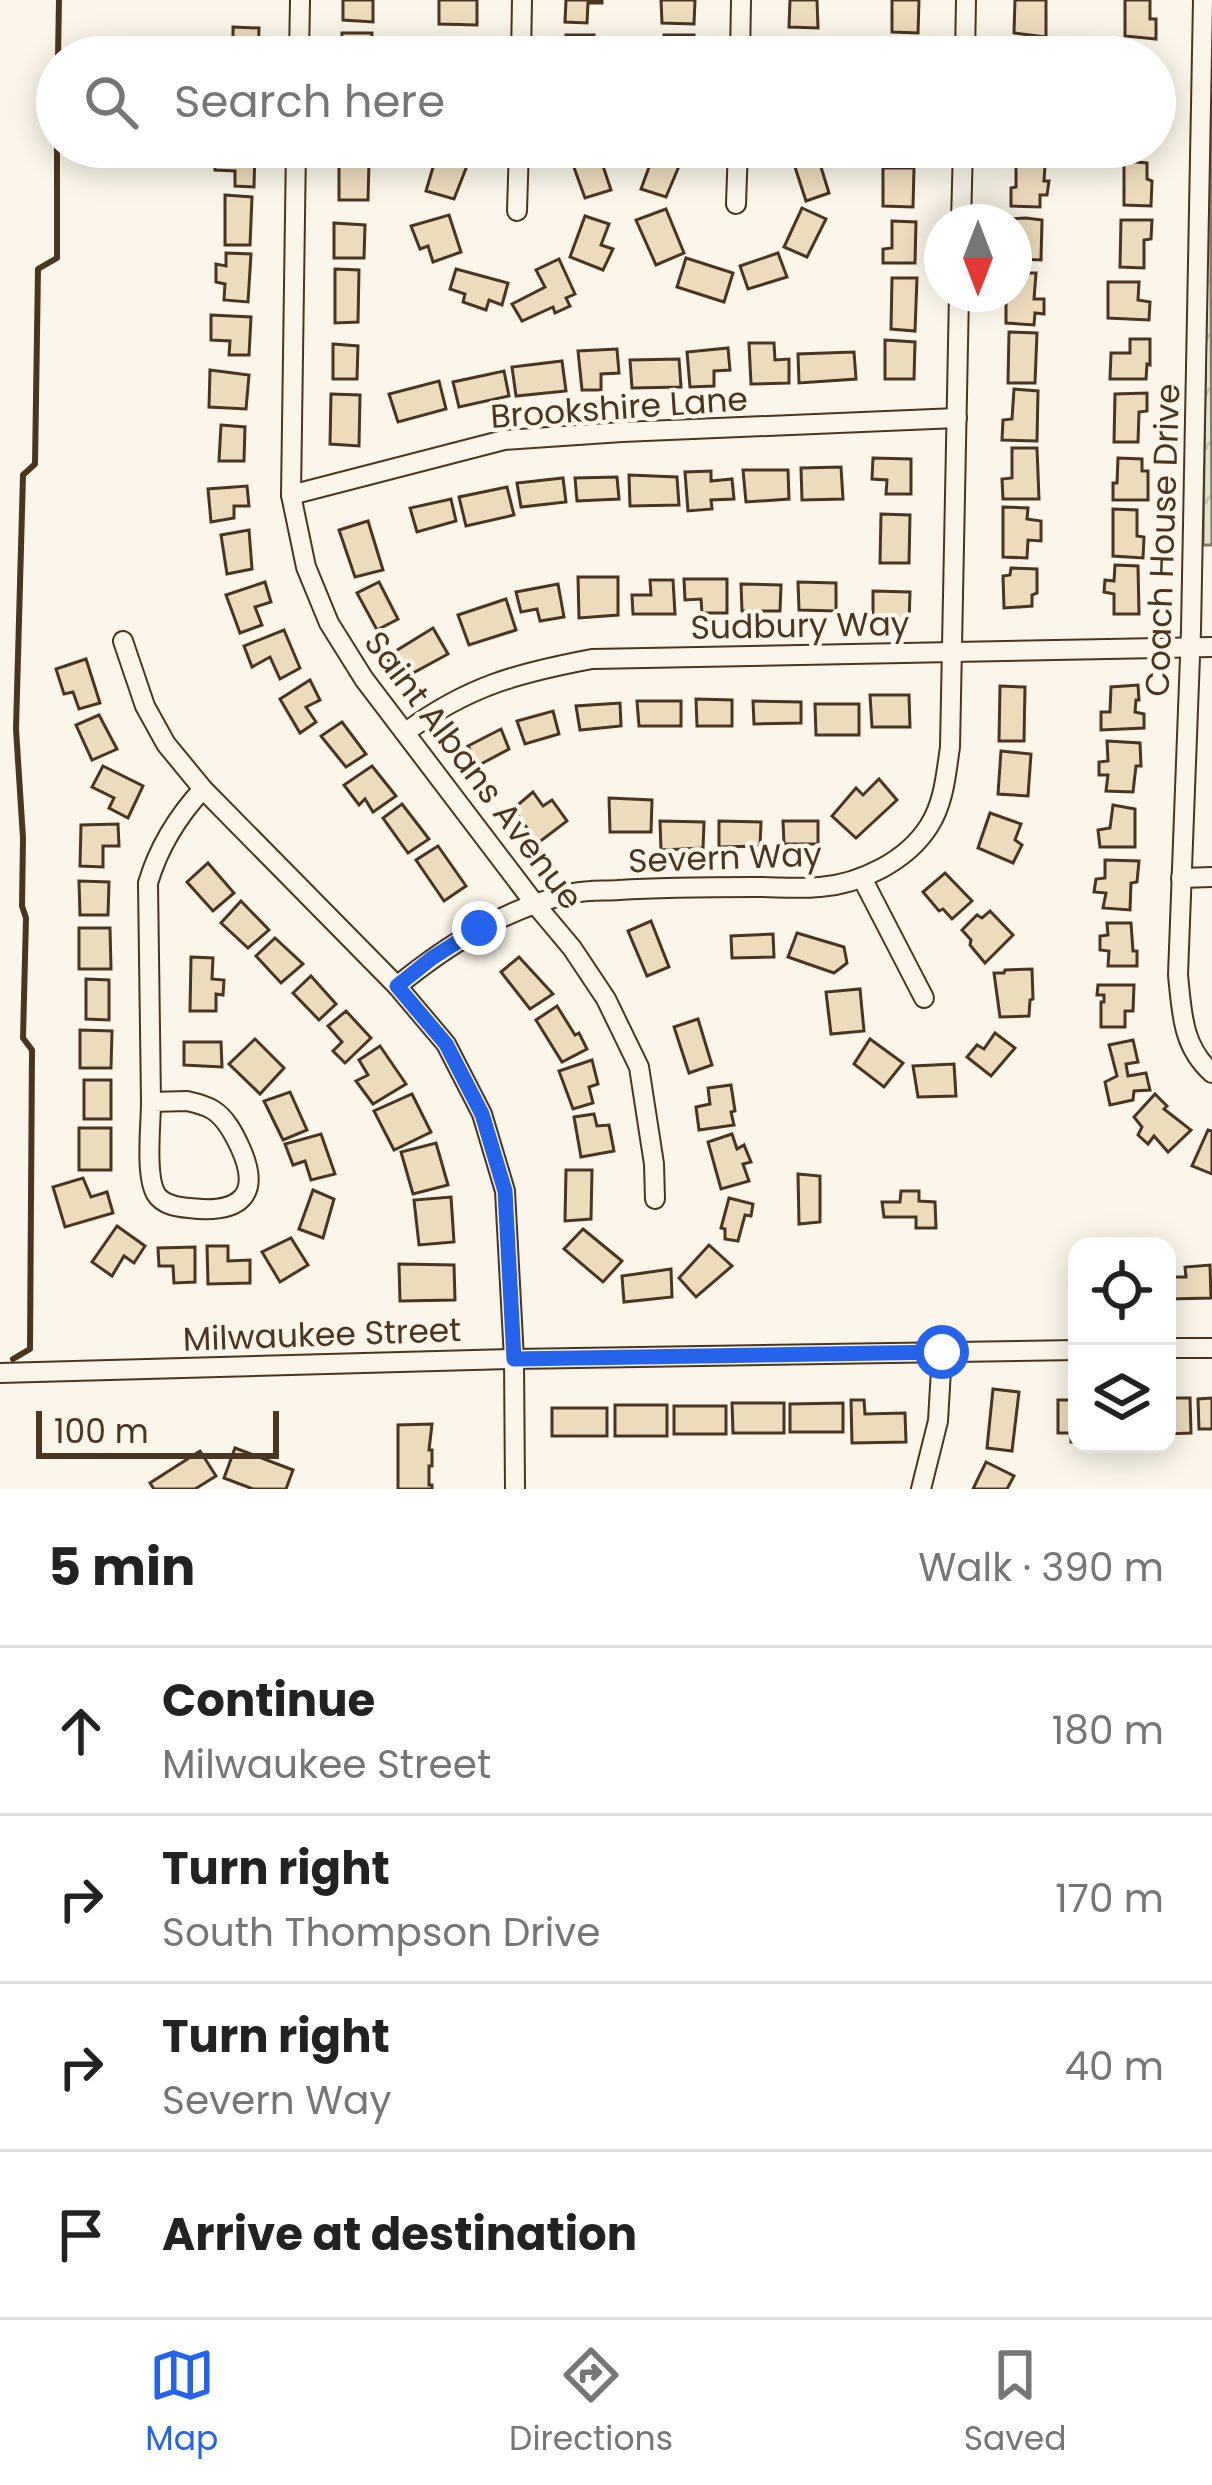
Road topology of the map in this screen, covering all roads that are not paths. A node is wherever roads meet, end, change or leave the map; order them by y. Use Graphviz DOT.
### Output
graph roads {
  1 [pos="300,0"];
  2 [pos="522,0"];
  3 [pos="741,0"];
  4 [pos="966,0"];
  5 [pos="1203,0"];
  6 [pos="299,36"];
  7 [pos="521,36"];
  8 [pos="740,36"];
  9 [pos="965,36"];
  10 [pos="296,168"];
  11 [pos="518,168"];
  12 [pos="737,168"];
  13 [pos="962,168"];
  14 [pos="736,204"];
  15 [pos="961,204"];
  16 [pos="517,211"];
  17 [pos="959,312"];
  18 [pos="957,418"];
  19 [pos="291,495"];
  20 [pos="123,641"];
  21 [pos="1212,647"];
  22 [pos="1190,649"];
  23 [pos="951,652"];
  24 [pos="406,731"];
  25 [pos="203,789"];
  26 [pos="862,878"];
  27 [pos="1180,878"];
  28 [pos="1212,878"];
  29 [pos="535,904"];
  30 [pos="397,986"];
  31 [pos="924,998"];
  32 [pos="1212,1073"];
  33 [pos="151,1102"];
  34 [pos="655,1199"];
  35 [pos="1176,1348"];
  36 [pos="1212,1348"];
  37 [pos="1068,1350"];
  38 [pos="942,1352"];
  39 [pos="514,1359"];
  40 [pos="0,1373"];
  41 [pos="515,1489"];
  42 [pos="921,1489"];
  1 -- 6 [label="street"];
  2 -- 7 [label="street"];
  3 -- 8 [label="street"];
  4 -- 9 [label="street"];
  5 -- 22 [label="street, Coach House Drive"];
  10 -- 19 [label="street, Saint Albans Avenue"];
  11 -- 16 [label="street"];
  12 -- 14 [label="street"];
  13 -- 15 [label="street"];
  17 -- 18 [label="street"];
  18 -- 19 [label="street, Brookshire Lane"];
  18 -- 23 [label="street"];
  19 -- 24 [label="street, Saint Albans Avenue"];
  20 -- 25 [label="street"];
  21 -- 22 [label="street, Sudbury Way"];
  22 -- 23 [label="street, Sudbury Way"];
  22 -- 27 [label="street, Coach House Drive"];
  23 -- 24 [label="street, Sudbury Way"];
  23 -- 26 [label="street"];
  24 -- 29 [label="street, Saint Albans Avenue"];
  25 -- 30 [label="street"];
  25 -- 33 [label="street"];
  26 -- 29 [label="street, Severn Way"];
  26 -- 31 [label="street"];
  27 -- 28 [label="street"];
  27 -- 32 [label="street, Coach House Drive"];
  29 -- 30 [label="street, Severn Way"];
  29 -- 34 [label="street, Saint Albans Avenue"];
  30 -- 39 [label="street"];
  33 -- 33 [label="street"];
  35 -- 36 [label="street"];
  37 -- 38 [label="street, Milwaukee Street"];
  38 -- 39 [label="street, Milwaukee Street"];
  38 -- 42 [label="street"];
  39 -- 40 [label="street, Milwaukee Street"];
  39 -- 41 [label="street"];
}
